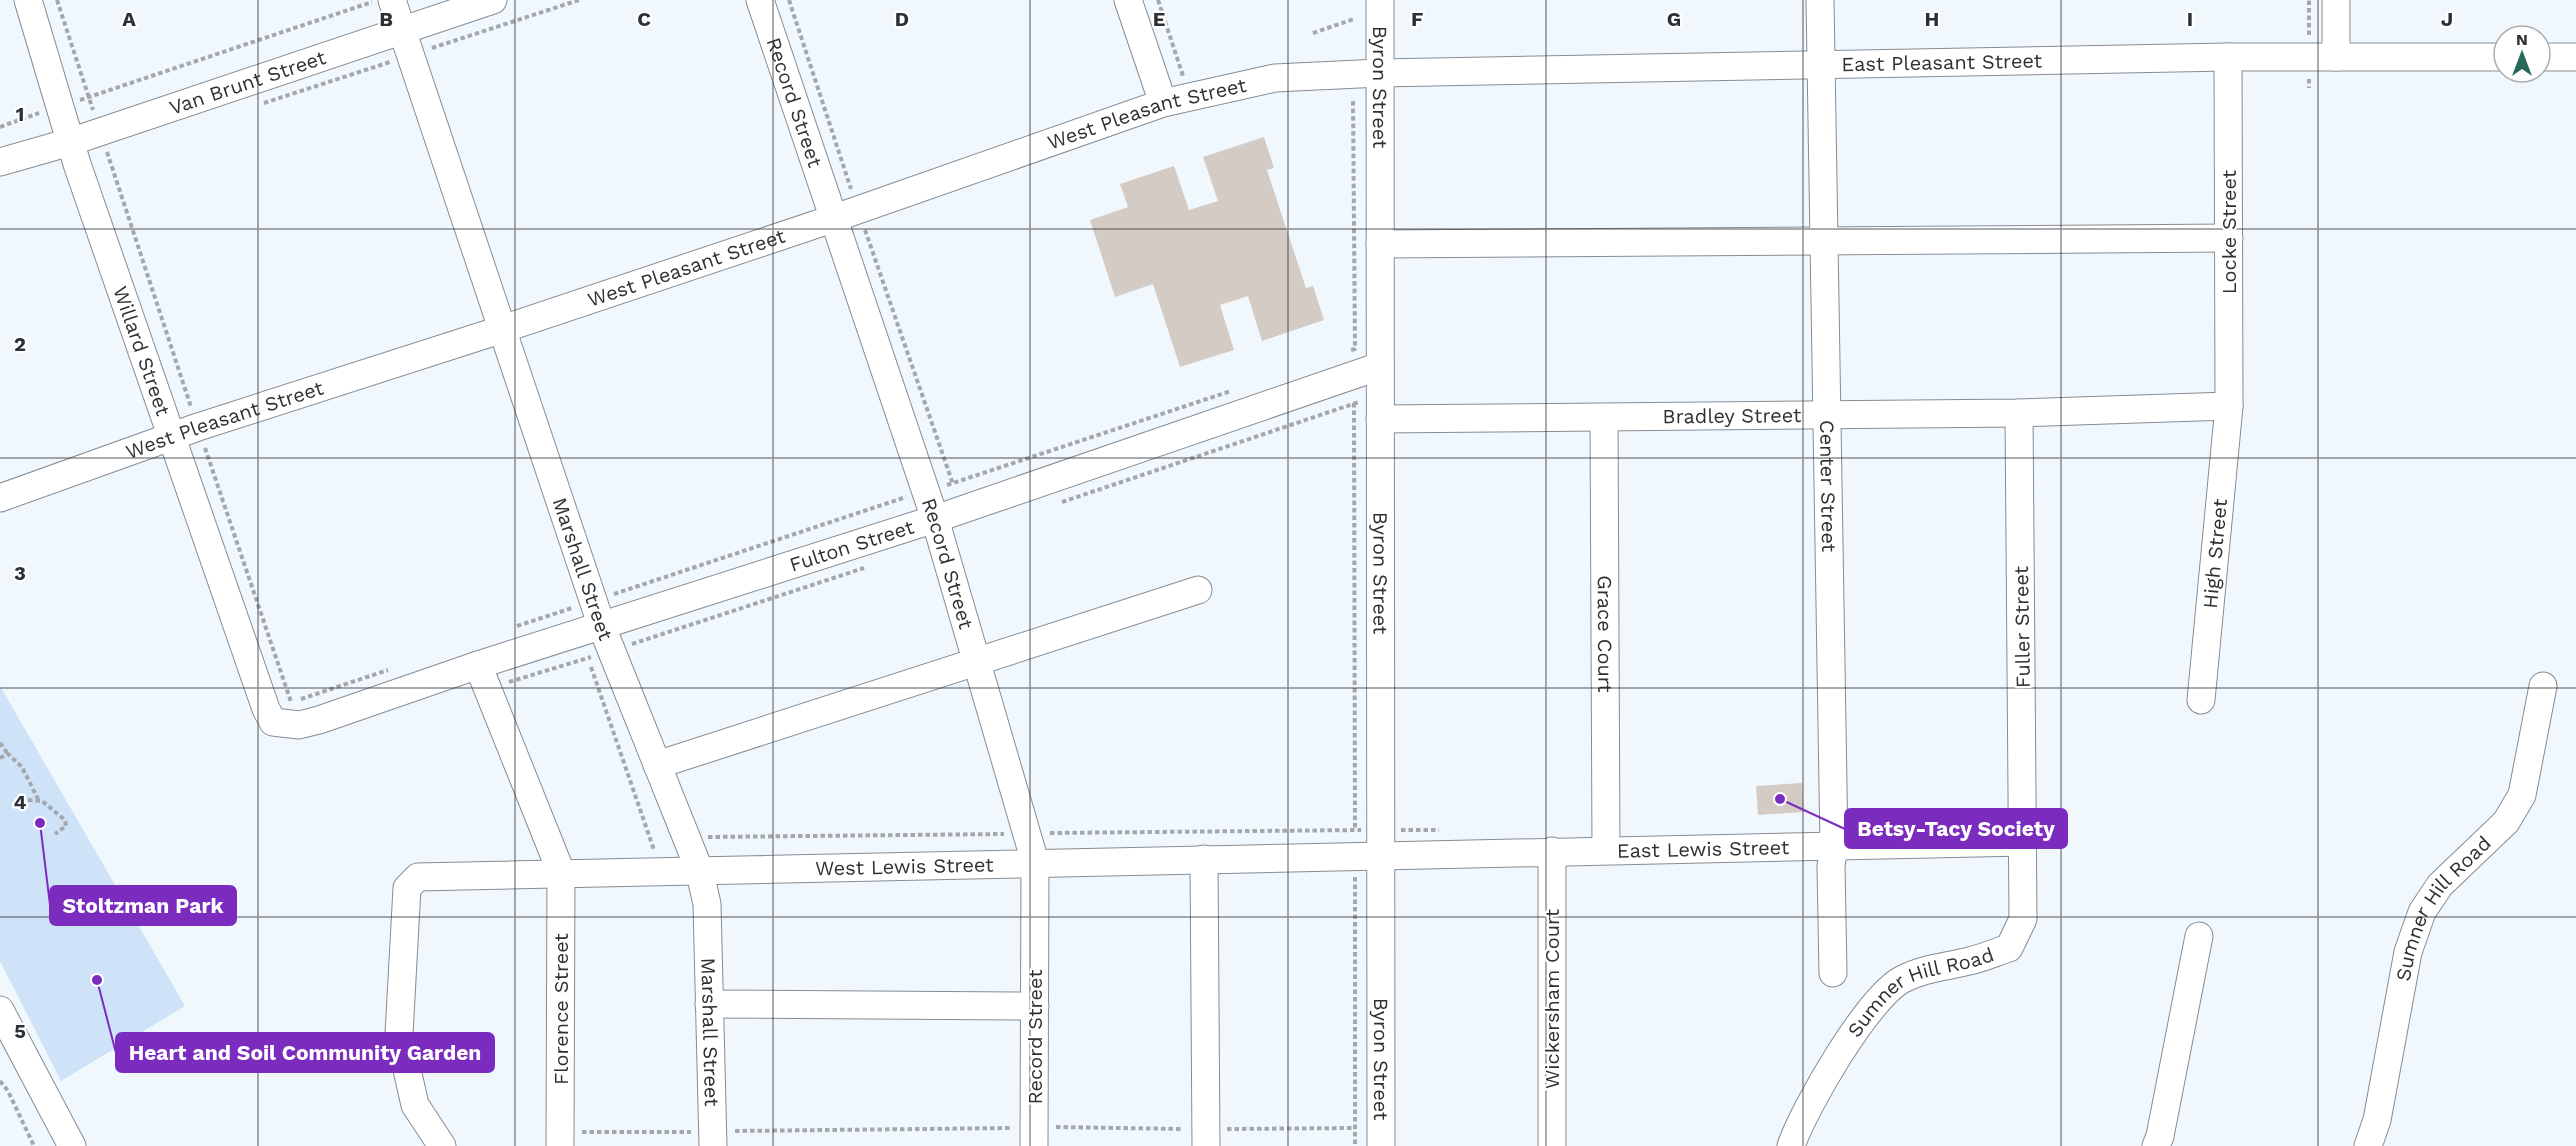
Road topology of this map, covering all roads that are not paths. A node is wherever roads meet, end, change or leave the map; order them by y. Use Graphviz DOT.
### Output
graph roads {
  1 [pos="28,0"];
  2 [pos="392,0"];
  3 [pos="494,0"];
  4 [pos="760,0"];
  5 [pos="1128,0"];
  6 [pos="1380,0"];
  7 [pos="1820,0"];
  8 [pos="2336,0"];
  9 [pos="402,29"];
  10 [pos="2228,57"];
  11 [pos="2336,57"];
  12 [pos="2492,57"];
  13 [pos="2552,57"];
  14 [pos="2576,57"];
  15 [pos="1822,66"];
  16 [pos="1380,73"];
  17 [pos="1163,103"];
  18 [pos="74,153"];
  19 [pos="0,162"];
  20 [pos="847,214"];
  21 [pos="2229,238"];
  22 [pos="1824,241"];
  23 [pos="1380,244"];
  24 [pos="503,329"];
  25 [pos="1380,366"];
  26 [pos="2229,406"];
  27 [pos="2019,413"];
  28 [pos="1827,414"];
  29 [pos="1604,418"];
  30 [pos="1380,420"];
  31 [pos="171,436"];
  32 [pos="0,498"];
  33 [pos="935,519"];
  34 [pos="1198,590"];
  35 [pos="602,627"];
  36 [pos="977,663"];
  37 [pos="478,665"];
  38 [pos="2543,686"];
  39 [pos="2200,700"];
  40 [pos="319,720"];
  41 [pos="657,765"];
  42 [pos="2024,842"];
  43 [pos="1368,843"];
  44 [pos="1834,846"];
  45 [pos="1606,850"];
  46 [pos="1552,851"];
  47 [pos="1204,859"];
  48 [pos="1035,862"];
  49 [pos="699,869"];
  50 [pos="561,872"];
  51 [pos="2199,936"];
  52 [pos="1833,973"];
  53 [pos="710,1004"];
  54 [pos="1035,1006"];
  55 [pos="0,1010"];
  56 [pos="1034,1137"];
  57 [pos="1206,1137"];
  58 [pos="560,1139"];
  59 [pos="713,1139"];
  60 [pos="72,1146"];
  61 [pos="442,1146"];
  62 [pos="1382,1146"];
  63 [pos="1552,1146"];
  64 [pos="1791,1146"];
  65 [pos="2156,1146"];
  66 [pos="2368,1146"];
  1 -- 18 [label="street, Willard Street"];
  2 -- 9 [label="street, Marshall Street"];
  3 -- 9 [label="street, Van Brunt Street"];
  4 -- 20 [label="street, Record Street"];
  5 -- 17 [label="street"];
  6 -- 16 [label="street, Byron Street"];
  7 -- 15 [label="street, Center Street"];
  8 -- 11 [label="street"];
  9 -- 18 [label="street, Van Brunt Street"];
  9 -- 24 [label="street, Marshall Street"];
  10 -- 11 [label="street, East Pleasant Street"];
  10 -- 15 [label="street, East Pleasant Street"];
  10 -- 21 [label="street, Locke Street"];
  11 -- 12 [label="street, East Pleasant Street"];
  13 -- 14 [label="street"];
  15 -- 16 [label="street, East Pleasant Street"];
  15 -- 22 [label="street, Center Street"];
  16 -- 17 [label="street, West Pleasant Street"];
  16 -- 23 [label="street, Byron Street"];
  17 -- 20 [label="street, West Pleasant Street"];
  18 -- 19 [label="street, Van Brunt Street"];
  18 -- 31 [label="street, Willard Street"];
  20 -- 24 [label="street, West Pleasant Street"];
  20 -- 33 [label="street, Record Street"];
  21 -- 22 [label="street"];
  21 -- 26 [label="street, Locke Street"];
  22 -- 23 [label="street"];
  22 -- 28 [label="street, Center Street"];
  23 -- 25 [label="street, Byron Street"];
  24 -- 31 [label="street, West Pleasant Street"];
  24 -- 35 [label="street, Marshall Street"];
  25 -- 30 [label="street, Byron Street"];
  25 -- 33 [label="street, Fulton Street"];
  26 -- 27 [label="street, Bradley Street"];
  26 -- 39 [label="street, High Street"];
  27 -- 28 [label="street, Bradley Street"];
  27 -- 42 [label="street, Fuller Street"];
  28 -- 29 [label="street, Bradley Street"];
  28 -- 44 [label="street, Center Street"];
  29 -- 30 [label="street, Bradley Street"];
  29 -- 45 [label="street, Grace Court"];
  30 -- 43 [label="street, Byron Street"];
  31 -- 32 [label="street, West Pleasant Street"];
  31 -- 40 [label="street, Willard Street"];
  33 -- 35 [label="street, Fulton Street"];
  33 -- 36 [label="street, Record Street"];
  34 -- 36 [label="street"];
  35 -- 37 [label="street, Fulton Street"];
  35 -- 41 [label="street, Marshall Street"];
  36 -- 41 [label="street"];
  36 -- 48 [label="street, Record Street"];
  37 -- 40 [label="street, Fulton Street"];
  37 -- 50 [label="street"];
  38 -- 66 [label="street, Sumner Hill Road"];
  41 -- 49 [label="street, Marshall Street"];
  42 -- 44 [label="street, East Lewis Street"];
  42 -- 64 [label="street, Sumner Hill Road"];
  43 -- 46 [label="street, East Lewis Street"];
  43 -- 47 [label="street, West Lewis Street"];
  43 -- 62 [label="street, Byron Street"];
  44 -- 45 [label="street, East Lewis Street"];
  44 -- 52 [label="street, Center Street"];
  45 -- 46 [label="street, East Lewis Street"];
  46 -- 63 [label="street, Wickersham Court"];
  47 -- 48 [label="street, West Lewis Street"];
  47 -- 57 [label="street"];
  48 -- 49 [label="street, West Lewis Street"];
  48 -- 54 [label="street, Record Street"];
  49 -- 50 [label="street, West Lewis Street"];
  49 -- 53 [label="street, Marshall Street"];
  50 -- 58 [label="street, Florence Street"];
  50 -- 61 [label="street, West Lewis Street"];
  51 -- 65 [label="street"];
  53 -- 54 [label="street"];
  53 -- 59 [label="street, Marshall Street"];
  54 -- 56 [label="street, Record Street"];
  55 -- 60 [label="street"];
}
